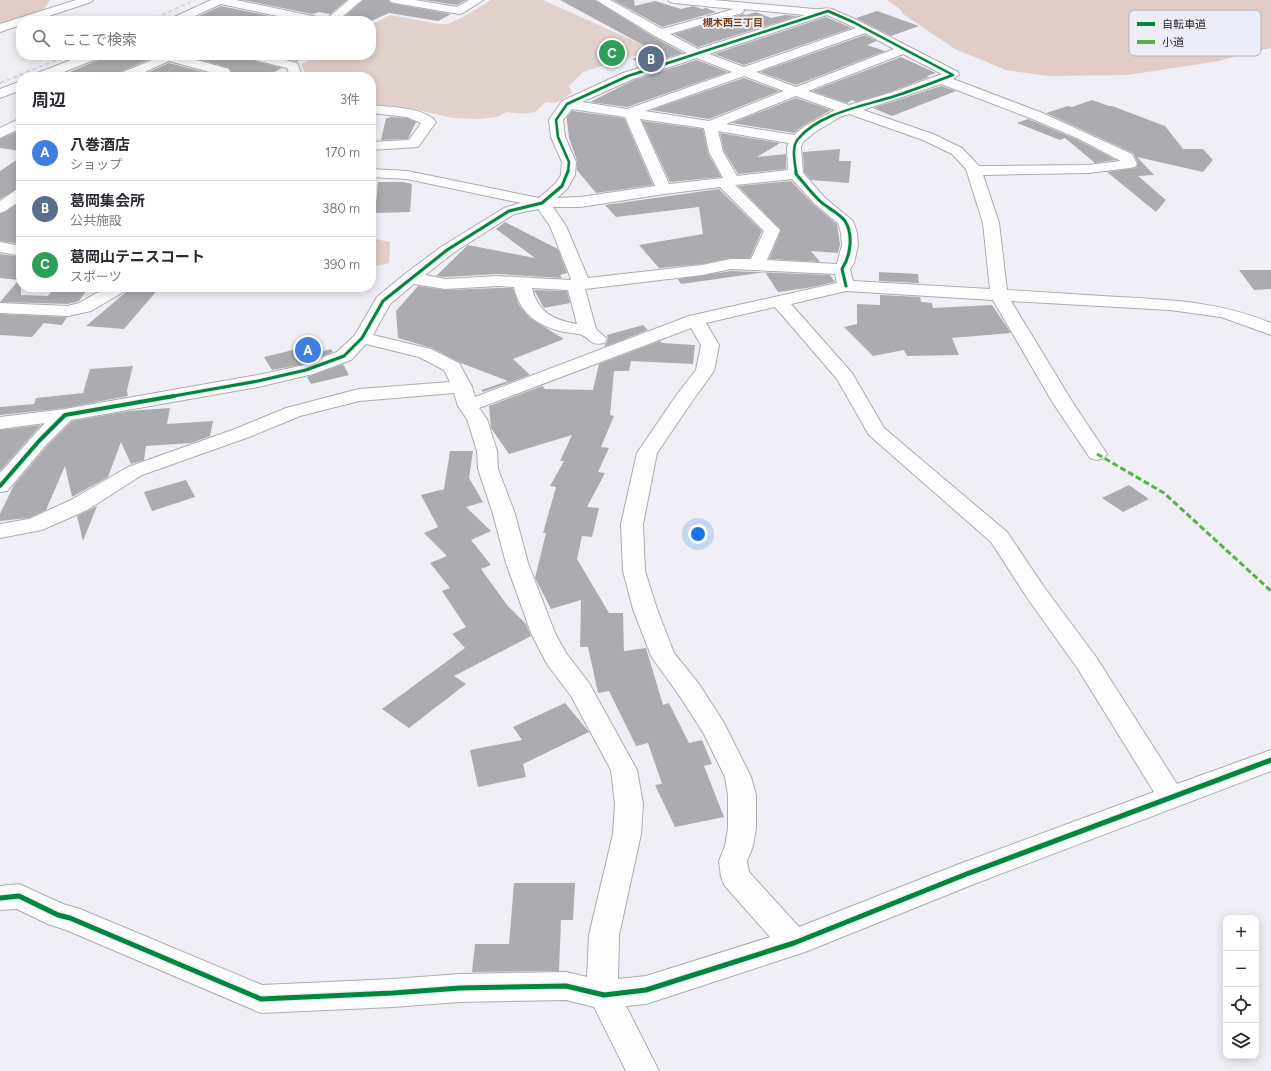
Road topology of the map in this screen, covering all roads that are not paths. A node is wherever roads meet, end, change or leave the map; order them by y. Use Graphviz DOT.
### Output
graph roads {
  1 [pos="87,0"];
  2 [pos="220,0"];
  3 [pos="356,0"];
  4 [pos="395,0"];
  5 [pos="477,0"];
  6 [pos="602,0"];
  7 [pos="674,0"];
  8 [pos="698,1"];
  9 [pos="753,6"];
  10 [pos="274,12"];
  11 [pos="825,12"];
  12 [pos="37,16"];
  13 [pos="185,16"];
  14 [pos="264,16"];
  15 [pos="293,16"];
  16 [pos="336,16"];
  17 [pos="16,23"];
  18 [pos="0,28"];
  19 [pos="865,29"];
  20 [pos="659,33"];
  21 [pos="904,49"];
  22 [pos="698,54"];
  23 [pos="82,60"];
  24 [pos="159,60"];
  25 [pos="179,60"];
  26 [pos="248,60"];
  27 [pos="271,60"];
  28 [pos="746,71"];
  29 [pos="52,72"];
  30 [pos="134,72"];
  31 [pos="211,72"];
  32 [pos="225,72"];
  33 [pos="295,72"];
  34 [pos="940,79"];
  35 [pos="797,92"];
  36 [pos="567,104"];
  37 [pos="376,109"];
  38 [pos="849,109"];
  39 [pos="630,112"];
  40 [pos="16,125"];
  41 [pos="710,125"];
  42 [pos="0,134"];
  43 [pos="797,140"];
  44 [pos="376,146"];
  45 [pos="973,171"];
  46 [pos="376,173"];
  47 [pos="796,174"];
  48 [pos="727,182"];
  49 [pos="664,189"];
  50 [pos="542,203"];
  51 [pos="0,248"];
  52 [pos="16,250"];
  53 [pos="757,264"];
  54 [pos="842,269"];
  55 [pos="411,278"];
  56 [pos="522,283"];
  57 [pos="575,285"];
  58 [pos="846,286"];
  59 [pos="111,292"];
  60 [pos="999,295"];
  61 [pos="779,301"];
  62 [pos="0,308"];
  63 [pos="695,320"];
  64 [pos="1271,330"];
  65 [pos="588,331"];
  66 [pos="362,338"];
  67 [pos="613,352"];
  68 [pos="465,397"];
  69 [pos="65,415"];
  70 [pos="0,422"];
  71 [pos="1097,454"];
  72 [pos="0,486"];
  73 [pos="0,531"];
  74 [pos="1271,760"];
  75 [pos="1172,798"];
  76 [pos="0,898"];
  77 [pos="794,943"];
  78 [pos="604,995"];
  79 [pos="643,1071"];
  1 -- 12 [label="street"];
  2 -- 10 [label="street"];
  2 -- 13 [label="street"];
  3 -- 16 [label="street"];
  4 -- 5 [label="street"];
  6 -- 20 [label="street"];
  7 -- 8 [label="street"];
  8 -- 9 [label="street"];
  9 -- 11 [label="street"];
  9 -- 20 [label="street"];
  10 -- 14 [label="street"];
  10 -- 15 [label="street"];
  11 -- 19 [label="street"];
  11 -- 22 [label="street"];
  17 -- 18 [label="street"];
  19 -- 21 [label="street"];
  19 -- 28 [label="street"];
  20 -- 22 [label="street"];
  21 -- 34 [label="street"];
  21 -- 35 [label="street"];
  22 -- 28 [label="street"];
  22 -- 36 [label="street"];
  23 -- 29 [label="street"];
  24 -- 30 [label="street"];
  25 -- 31 [label="street"];
  26 -- 32 [label="street"];
  27 -- 33 [label="street"];
  28 -- 35 [label="street"];
  28 -- 39 [label="street"];
  34 -- 38 [label="street"];
  34 -- 45 [label="street"];
  35 -- 38 [label="street"];
  35 -- 41 [label="street"];
  36 -- 39 [label="street"];
  36 -- 50 [label="street"];
  37 -- 44 [label="street"];
  38 -- 43 [label="street"];
  38 -- 45 [label="street"];
  39 -- 41 [label="street"];
  39 -- 49 [label="street"];
  40 -- 42 [label="street"];
  41 -- 43 [label="street"];
  41 -- 48 [label="street"];
  43 -- 47 [label="street"];
  45 -- 60 [label="street"];
  46 -- 50 [label="street"];
  47 -- 48 [label="street"];
  47 -- 54 [label="street"];
  48 -- 49 [label="street"];
  48 -- 53 [label="street"];
  49 -- 50 [label="street"];
  50 -- 55 [label="street"];
  50 -- 57 [label="street"];
  51 -- 52 [label="street"];
  53 -- 54 [label="street"];
  53 -- 57 [label="street"];
  54 -- 58 [label="street"];
  55 -- 56 [label="street"];
  55 -- 66 [label="street"];
  56 -- 57 [label="street"];
  56 -- 65 [label="street"];
  57 -- 65 [label="street"];
  58 -- 60 [label="street"];
  58 -- 61 [label="street"];
  59 -- 62 [label="street"];
  60 -- 64 [label="street"];
  60 -- 71 [label="street"];
  61 -- 63 [label="street"];
  61 -- 75 [label="street"];
  63 -- 67 [label="street"];
  63 -- 77 [label="street"];
  65 -- 67 [label="street"];
  66 -- 68 [label="street"];
  66 -- 69 [label="street"];
  67 -- 68 [label="street"];
  68 -- 73 [label="street"];
  68 -- 78 [label="street"];
  69 -- 70 [label="street"];
  69 -- 72 [label="street"];
  74 -- 75 [label="street"];
  75 -- 77 [label="street"];
  76 -- 78 [label="street"];
  77 -- 78 [label="street"];
  78 -- 79 [label="street"];
}
